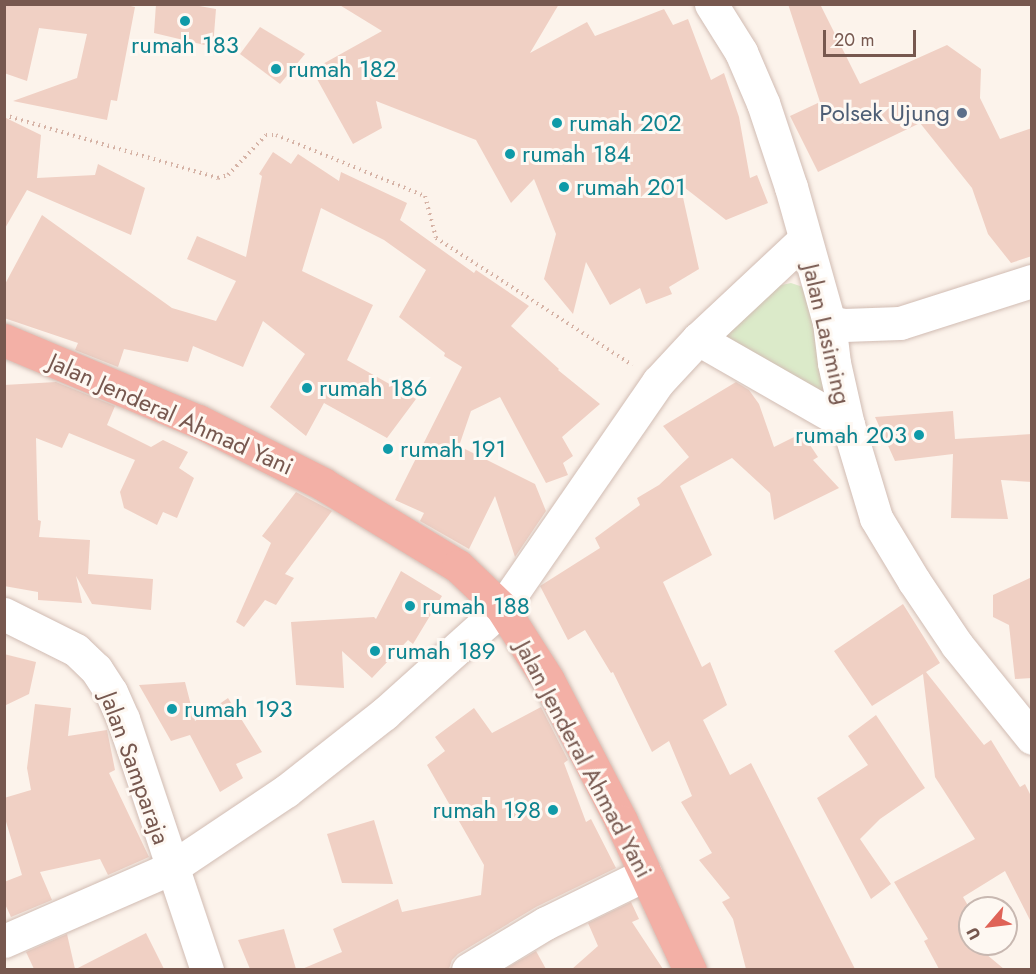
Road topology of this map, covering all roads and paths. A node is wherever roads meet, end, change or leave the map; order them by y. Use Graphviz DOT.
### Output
graph roads {
  1 [pos="711,4"];
  2 [pos="4,115"];
  3 [pos="805,239"];
  4 [pos="1032,281"];
  5 [pos="829,322"];
  6 [pos="698,339"];
  7 [pos="4,340"];
  8 [pos="658,382"];
  9 [pos="848,425"];
  10 [pos="502,608"];
  11 [pos="4,614"];
  12 [pos="1032,738"];
  13 [pos="171,868"];
  14 [pos="646,874"];
  15 [pos="4,941"];
  16 [pos="207,969"];
  17 [pos="468,969"];
  18 [pos="690,969"];
  1 -- 3 [label="street, Jalan Lasiming"];
  2 -- 8 [label="path"];
  3 -- 5 [label="street, Jalan Lasiming"];
  3 -- 6 [label="street"];
  4 -- 5 [label="street"];
  5 -- 9 [label="street, Jalan Lasiming"];
  6 -- 8 [label="street"];
  6 -- 9 [label="street"];
  7 -- 10 [label="highway, Jalan Jenderal Ahmad Yani"];
  8 -- 10 [label="street"];
  9 -- 12 [label="street, Jalan Lasiming"];
  10 -- 13 [label="street"];
  10 -- 14 [label="highway, Jalan Jenderal Ahmad Yani"];
  11 -- 13 [label="street, Jalan Samparaja"];
  13 -- 15 [label="street"];
  13 -- 16 [label="street, Jalan Samparaja"];
  14 -- 17 [label="street"];
  14 -- 18 [label="highway, Jalan Jenderal Ahmad Yani"];
}
